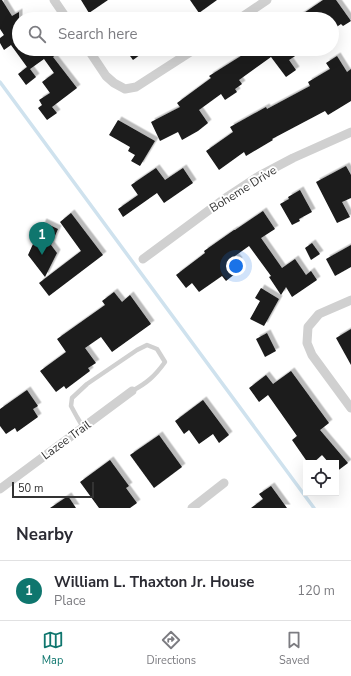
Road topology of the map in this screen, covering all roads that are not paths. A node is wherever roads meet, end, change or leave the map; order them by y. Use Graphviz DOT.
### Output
graph roads {
  1 [pos="54,0"];
  2 [pos="267,0"];
  3 [pos="62,12"];
  4 [pos="249,12"];
  5 [pos="93,56"];
  6 [pos="184,56"];
  7 [pos="351,132"];
  8 [pos="143,259"];
  9 [pos="351,300"];
  10 [pos="132,391"];
  11 [pos="351,408"];
  12 [pos="83,427"];
  13 [pos="224,482"];
  14 [pos="0,489"];
  15 [pos="192,508"];
  1 -- 3 [label="street"];
  2 -- 4 [label="street"];
  5 -- 6 [label="street"];
  7 -- 8 [label="street, Boheme Drive"];
  9 -- 11 [label="street"];
  10 -- 12 [label="street, Lazee Trail"];
  10 -- 12 [label="lane"];
  12 -- 14 [label="street, Lazee Trail"];
  13 -- 15 [label="street"];
}
